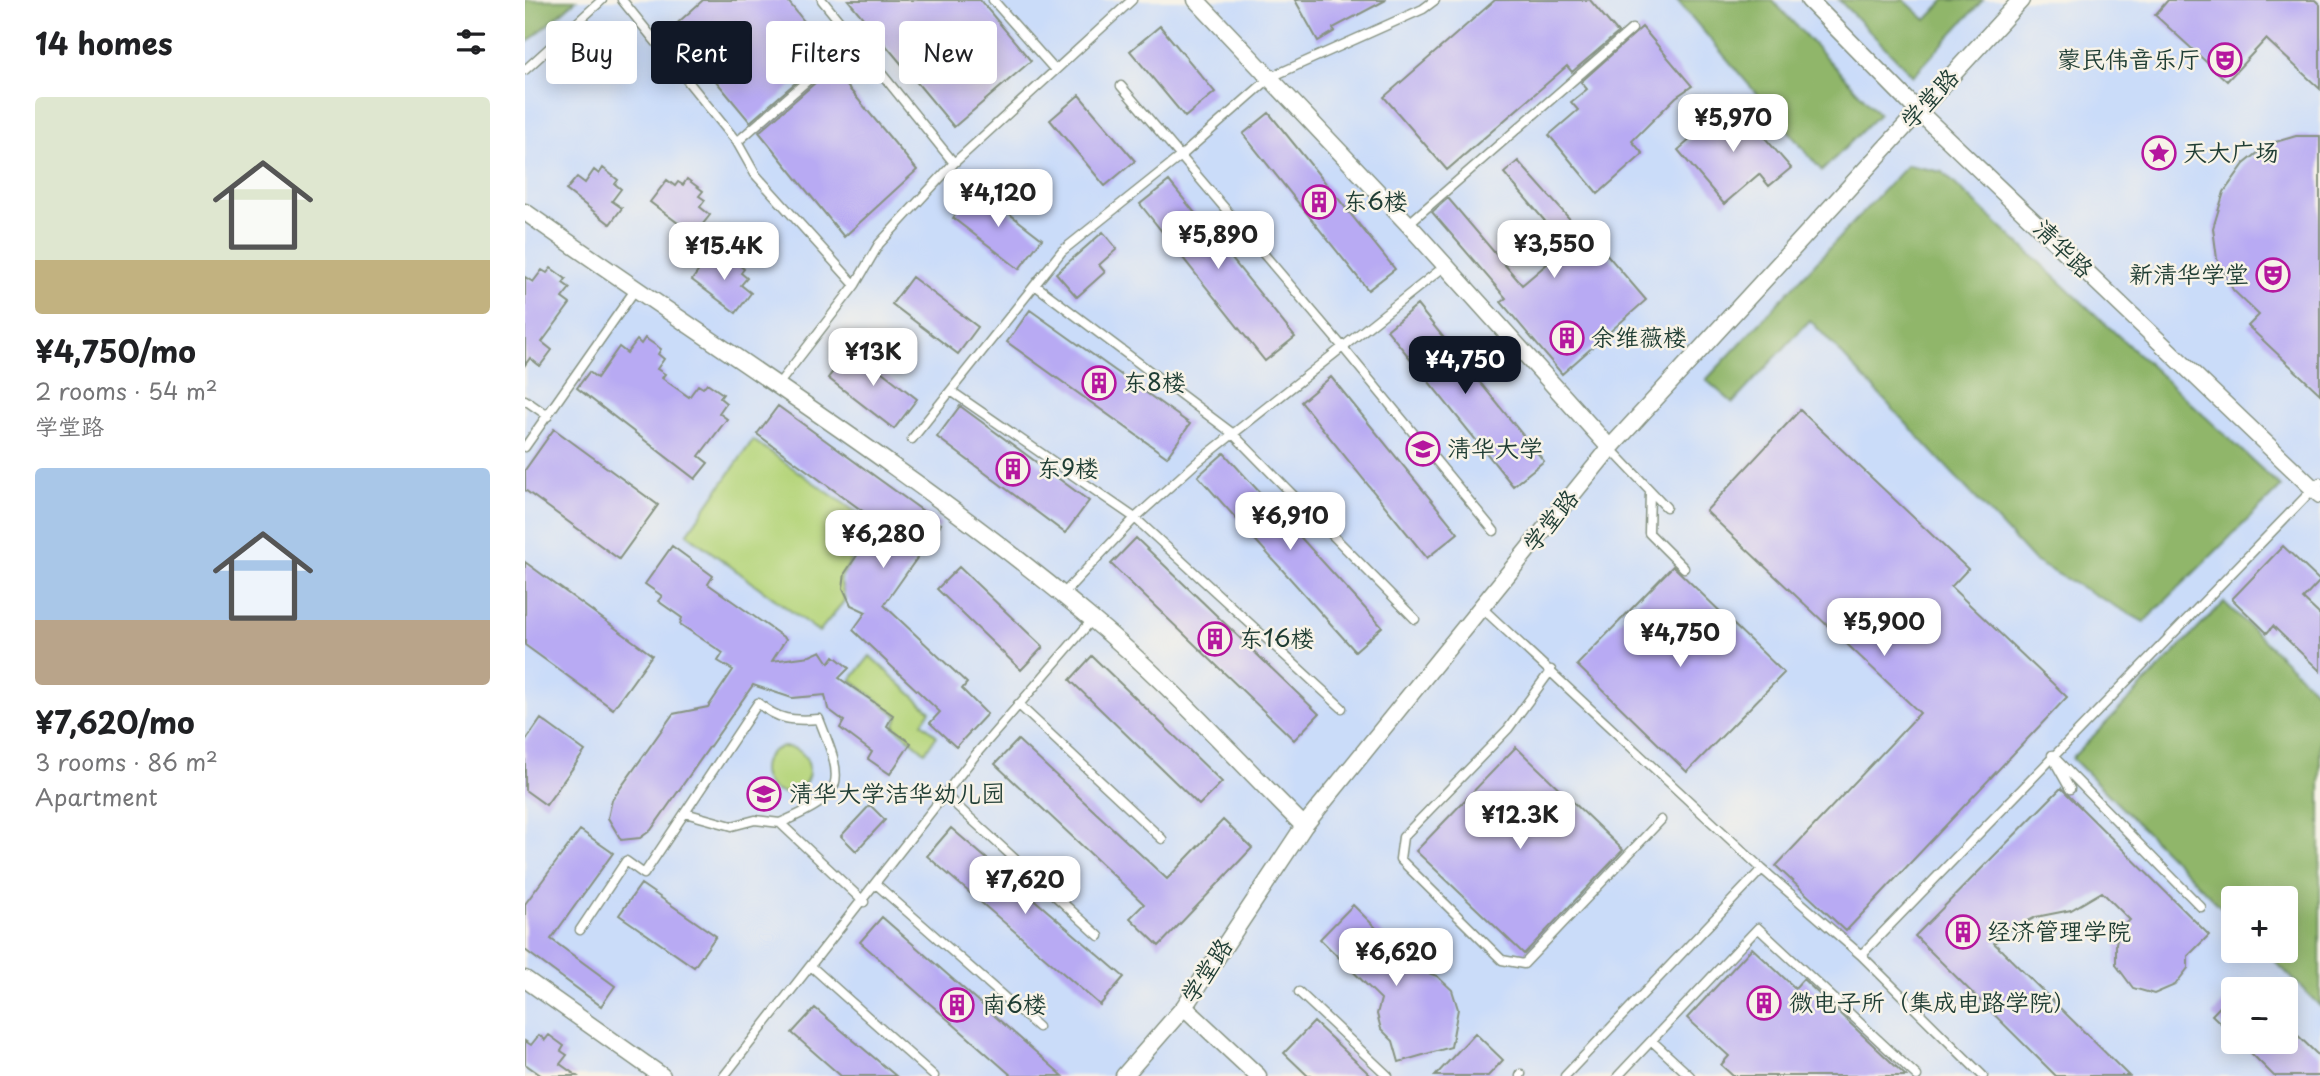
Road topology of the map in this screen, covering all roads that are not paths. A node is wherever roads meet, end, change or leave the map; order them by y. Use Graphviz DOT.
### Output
graph roads {
  1 [pos="602,0"];
  2 [pos="622,0"];
  3 [pos="823,0"];
  4 [pos="993,0"];
  5 [pos="1132,0"];
  6 [pos="1196,0"];
  7 [pos="1435,0"];
  8 [pos="1809,0"];
  9 [pos="2021,0"];
  10 [pos="839,21"];
  11 [pos="1632,29"];
  12 [pos="525,70"];
  13 [pos="1055,70"];
  14 [pos="1271,76"];
  15 [pos="885,78"];
  16 [pos="804,84"];
  17 [pos="1121,86"];
  18 [pos="1918,111"];
  19 [pos="737,142"];
  20 [pos="1181,156"];
  21 [pos="954,163"];
  22 [pos="525,212"];
  23 [pos="1408,225"];
  24 [pos="1445,266"];
  25 [pos="855,285"];
  26 [pos="1035,285"];
  27 [pos="635,290"];
  28 [pos="1341,345"];
  29 [pos="777,386"];
  30 [pos="951,391"];
  31 [pos="525,400"];
  32 [pos="548,416"];
  33 [pos="1232,433"];
  34 [pos="912,439"];
  35 [pos="525,447"];
  36 [pos="1610,448"];
  37 [pos="2318,489"];
  38 [pos="1650,491"];
  39 [pos="1666,507"];
  40 [pos="1135,518"];
  41 [pos="1494,531"];
  42 [pos="1684,568"];
  43 [pos="1062,595"];
  44 [pos="1481,607"];
  45 [pos="1415,619"];
  46 [pos="1093,620"];
  47 [pos="1551,670"];
  48 [pos="1018,704"];
  49 [pos="1342,708"];
  50 [pos="2052,755"];
  51 [pos="2070,789"];
  52 [pos="945,795"];
  53 [pos="685,813"];
  54 [pos="1661,820"];
  55 [pos="780,823"];
  56 [pos="1304,826"];
  57 [pos="1161,839"];
  58 [pos="1762,869"];
  59 [pos="877,885"];
  60 [pos="864,902"];
  61 [pos="2201,907"];
  62 [pos="580,929"];
  63 [pos="1099,936"];
  64 [pos="1861,955"];
  65 [pos="812,967"];
  66 [pos="525,979"];
  67 [pos="1299,992"];
  68 [pos="1184,1007"];
  69 [pos="1038,1027"];
  70 [pos="1652,1041"];
  71 [pos="662,1076"];
  72 [pos="724,1076"];
  73 [pos="934,1076"];
  74 [pos="1124,1076"];
  75 [pos="1258,1076"];
  76 [pos="1388,1076"];
  77 [pos="1565,1076"];
  78 [pos="1618,1076"];
  79 [pos="1690,1076"];
  80 [pos="1917,1076"];
  81 [pos="1983,1076"];
  1 -- 12 [label="lane"];
  2 -- 19 [label="lane"];
  3 -- 10 [label="lane"];
  4 -- 13 [label="lane"];
  5 -- 13 [label="lane"];
  6 -- 14 [label="street"];
  7 -- 14 [label="lane"];
  8 -- 18 [label="street, 清华路"];
  9 -- 18 [label="street, 学堂路"];
  11 -- 23 [label="lane"];
  13 -- 21 [label="lane"];
  14 -- 20 [label="lane"];
  14 -- 23 [label="street"];
  15 -- 21 [label="lane"];
  16 -- 19 [label="lane"];
  17 -- 20 [label="lane"];
  18 -- 36 [label="street, 学堂路"];
  18 -- 37 [label="street, 清华路"];
  19 -- 25 [label="lane"];
  20 -- 26 [label="lane"];
  20 -- 28 [label="lane"];
  21 -- 25 [label="lane"];
  22 -- 27 [label="street"];
  23 -- 24 [label="street"];
  24 -- 28 [label="lane"];
  24 -- 36 [label="street"];
  25 -- 29 [label="lane"];
  26 -- 30 [label="lane"];
  26 -- 33 [label="lane"];
  27 -- 29 [label="street"];
  27 -- 32 [label="lane"];
  28 -- 33 [label="lane"];
  28 -- 41 [label="lane"];
  29 -- 43 [label="street"];
  30 -- 34 [label="lane"];
  30 -- 40 [label="lane"];
  31 -- 32 [label="lane"];
  32 -- 35 [label="lane"];
  33 -- 40 [label="lane"];
  33 -- 45 [label="lane"];
  36 -- 38 [label="lane"];
  36 -- 44 [label="street, 学堂路"];
  37 -- 50 [label="lane"];
  38 -- 39 [label="lane"];
  38 -- 42 [label="lane"];
  40 -- 43 [label="lane"];
  40 -- 49 [label="lane"];
  43 -- 46 [label="street"];
  44 -- 47 [label="lane"];
  44 -- 56 [label="street, 学堂路"];
  46 -- 48 [label="lane"];
  46 -- 56 [label="street"];
  47 -- 54 [label="lane"];
  47 -- 58 [label="lane"];
  48 -- 52 [label="lane"];
  48 -- 57 [label="lane"];
  50 -- 51 [label="lane"];
  50 -- 61 [label="lane"];
  50 -- 64 [label="lane"];
  52 -- 59 [label="lane"];
  52 -- 63 [label="lane"];
  53 -- 55 [label="lane"];
  53 -- 55 [label="lane"];
  53 -- 62 [label="lane"];
  55 -- 60 [label="lane"];
  56 -- 68 [label="street, 学堂路"];
  58 -- 64 [label="lane"];
  58 -- 77 [label="lane"];
  59 -- 60 [label="lane"];
  59 -- 69 [label="lane"];
  60 -- 65 [label="lane"];
  64 -- 81 [label="lane"];
  65 -- 72 [label="lane"];
  65 -- 73 [label="lane"];
  66 -- 71 [label="street"];
  67 -- 76 [label="lane"];
  68 -- 74 [label="street, 学堂路"];
  68 -- 75 [label="street"];
  70 -- 78 [label="lane"];
  70 -- 79 [label="lane"];
  70 -- 80 [label="lane"];
}
